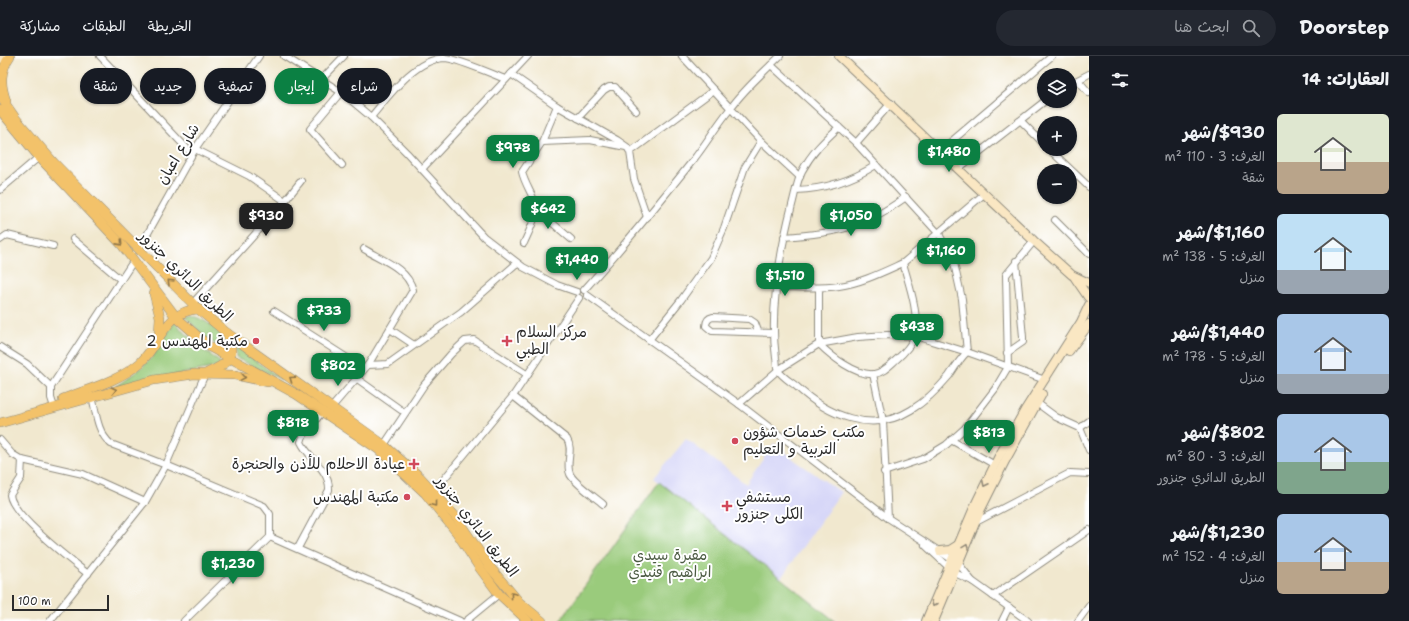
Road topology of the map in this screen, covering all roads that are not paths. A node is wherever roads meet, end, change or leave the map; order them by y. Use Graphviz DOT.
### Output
graph roads {
  1 [pos="3,56"];
  2 [pos="10,56"];
  3 [pos="100,56"];
  4 [pos="259,56"];
  5 [pos="284,56"];
  6 [pos="344,56"];
  7 [pos="528,56"];
  8 [pos="682,56"];
  9 [pos="780,56"];
  10 [pos="839,56"];
  11 [pos="1052,56"];
  12 [pos="0,59"];
  13 [pos="771,65"];
  14 [pos="304,68"];
  15 [pos="329,72"];
  16 [pos="511,74"];
  17 [pos="1089,74"];
  18 [pos="505,79"];
  19 [pos="1078,80"];
  20 [pos="714,90"];
  21 [pos="1089,93"];
  22 [pos="0,96"];
  23 [pos="337,97"];
  24 [pos="890,103"];
  25 [pos="355,104"];
  26 [pos="557,106"];
  27 [pos="730,108"];
  28 [pos="1037,108"];
  29 [pos="5,110"];
  30 [pos="636,111"];
  31 [pos="371,117"];
  32 [pos="578,118"];
  33 [pos="1021,121"];
  34 [pos="839,127"];
  35 [pos="1037,137"];
  36 [pos="760,141"];
  37 [pos="542,142"];
  38 [pos="856,143"];
  39 [pos="628,149"];
  40 [pos="940,151"];
  41 [pos="193,152"];
  42 [pos="1056,156"];
  43 [pos="39,157"];
  44 [pos="876,165"];
  45 [pos="342,166"];
  46 [pos="959,168"];
  47 [pos="422,169"];
  48 [pos="800,176"];
  49 [pos="301,181"];
  50 [pos="1089,188"];
  51 [pos="0,190"];
  52 [pos="796,190"];
  53 [pos="984,194"];
  54 [pos="906,197"];
  55 [pos="285,201"];
  56 [pos="535,208"];
  57 [pos="647,218"];
  58 [pos="1055,220"];
  59 [pos="0,232"];
  60 [pos="939,234"];
  61 [pos="7,235"];
  62 [pos="784,237"];
  63 [pos="571,238"];
  64 [pos="73,239"];
  65 [pos="0,240"];
  66 [pos="1034,240"];
  67 [pos="524,243"];
  68 [pos="53,246"];
  69 [pos="139,249"];
  70 [pos="364,249"];
  71 [pos="1089,254"];
  72 [pos="134,260"];
  73 [pos="1016,261"];
  74 [pos="517,263"];
  75 [pos="903,263"];
  76 [pos="1072,275"];
  77 [pos="121,280"];
  78 [pos="1089,283"];
  79 [pos="152,285"];
  80 [pos="777,287"];
  81 [pos="819,288"];
  82 [pos="586,292"];
  83 [pos="578,295"];
  84 [pos="1089,297"];
  85 [pos="1089,305"];
  86 [pos="195,307"];
  87 [pos="274,311"];
  88 [pos="176,317"];
  89 [pos="1089,324"];
  90 [pos="390,329"];
  91 [pos="758,331"];
  92 [pos="227,333"];
  93 [pos="774,333"];
  94 [pos="160,334"];
  95 [pos="915,336"];
  96 [pos="649,340"];
  97 [pos="820,344"];
  98 [pos="414,345"];
  99 [pos="0,347"];
  100 [pos="967,352"];
  101 [pos="1007,353"];
  102 [pos="231,358"];
  103 [pos="366,367"];
  104 [pos="1008,367"];
  105 [pos="778,370"];
  106 [pos="206,374"];
  107 [pos="874,374"];
  108 [pos="528,375"];
  109 [pos="356,378"];
  110 [pos="1045,380"];
  111 [pos="279,385"];
  112 [pos="51,388"];
  113 [pos="92,396"];
  114 [pos="512,396"];
  115 [pos="1036,403"];
  116 [pos="53,404"];
  117 [pos="738,404"];
  118 [pos="332,408"];
  119 [pos="401,410"];
  120 [pos="323,411"];
  121 [pos="23,416"];
  122 [pos="883,420"];
  123 [pos="1089,421"];
  124 [pos="0,423"];
  125 [pos="1080,428"];
  126 [pos="0,440"];
  127 [pos="951,440"];
  128 [pos="384,445"];
  129 [pos="1089,450"];
  130 [pos="22,460"];
  131 [pos="166,465"];
  132 [pos="995,465"];
  133 [pos="884,472"];
  134 [pos="1089,474"];
  135 [pos="434,491"];
  136 [pos="146,502"];
  137 [pos="603,504"];
  138 [pos="888,518"];
  139 [pos="976,522"];
  140 [pos="1089,530"];
  141 [pos="270,536"];
  142 [pos="923,542"];
  143 [pos="958,545"];
  144 [pos="298,548"];
  145 [pos="940,551"];
  146 [pos="956,562"];
  147 [pos="948,567"];
  148 [pos="955,573"];
  149 [pos="88,574"];
  150 [pos="972,581"];
  151 [pos="499,594"];
  152 [pos="993,596"];
  153 [pos="1089,606"];
  154 [pos="1009,607"];
  155 [pos="50,621"];
  156 [pos="185,621"];
  157 [pos="460,621"];
  158 [pos="466,621"];
  159 [pos="528,621"];
  160 [pos="542,621"];
  161 [pos="926,621"];
  162 [pos="934,621"];
  163 [pos="1002,621"];
  164 [pos="1028,621"];
  165 [pos="1078,621"];
  1 -- 12 [label="street"];
  2 -- 29 [label="main road"];
  3 -- 41 [label="street"];
  4 -- 41 [label="street, شارع اعبان"];
  5 -- 14 [label="street"];
  6 -- 15 [label="street"];
  7 -- 16 [label="street"];
  8 -- 20 [label="street"];
  9 -- 13 [label="street"];
  10 -- 24 [label="street"];
  11 -- 40 [label="street"];
  13 -- 27 [label="street"];
  13 -- 34 [label="street"];
  16 -- 18 [label="street"];
  16 -- 26 [label="street"];
  17 -- 19 [label="street"];
  18 -- 31 [label="street"];
  18 -- 47 [label="street"];
  19 -- 21 [label="street"];
  20 -- 27 [label="street"];
  20 -- 39 [label="street"];
  22 -- 29 [label="main road, الطريق الدائري جنزور"];
  23 -- 45 [label="street"];
  24 -- 38 [label="street"];
  24 -- 40 [label="street"];
  25 -- 31 [label="street"];
  26 -- 32 [label="street"];
  26 -- 37 [label="street"];
  27 -- 36 [label="street"];
  27 -- 57 [label="street"];
  28 -- 33 [label="street"];
  29 -- 43 [label="main road, الطريق الدائري جنزور"];
  29 -- 69 [label="main road, الطريق الدائري جنزور"];
  30 -- 32 [label="street"];
  31 -- 47 [label="street"];
  32 -- 39 [label="street"];
  33 -- 35 [label="street"];
  33 -- 46 [label="street"];
  34 -- 38 [label="street"];
  34 -- 48 [label="street"];
  36 -- 48 [label="street"];
  36 -- 96 [label="street"];
  37 -- 39 [label="street"];
  37 -- 56 [label="street"];
  38 -- 44 [label="street"];
  39 -- 57 [label="street"];
  40 -- 46 [label="street"];
  41 -- 55 [label="street"];
  41 -- 69 [label="street, شارع اعبان"];
  42 -- 50 [label="street"];
  43 -- 51 [label="street"];
  43 -- 72 [label="main road, الطريق الدائري جنزور, one-way"];
  44 -- 52 [label="street"];
  44 -- 54 [label="street"];
  46 -- 53 [label="street"];
  47 -- 74 [label="street"];
  48 -- 52 [label="street"];
  49 -- 55 [label="street"];
  52 -- 62 [label="street"];
  53 -- 60 [label="street"];
  53 -- 66 [label="street"];
  54 -- 60 [label="street"];
  54 -- 62 [label="street"];
  55 -- 86 [label="street"];
  56 -- 63 [label="street"];
  56 -- 67 [label="street"];
  57 -- 82 [label="street"];
  58 -- 71 [label="street"];
  59 -- 61 [label="street"];
  60 -- 75 [label="street"];
  60 -- 100 [label="street"];
  61 -- 65 [label="street"];
  61 -- 68 [label="street"];
  62 -- 80 [label="street"];
  64 -- 77 [label="street"];
  66 -- 73 [label="street"];
  66 -- 76 [label="street"];
  86 -- 69 [label="main road, الطريق الدائري جنزور, one-way"];
  70 -- 90 [label="street"];
  72 -- 77 [label="street"];
  72 -- 79 [label="main road, الطريق الدائري جنزور"];
  73 -- 101 [label="street"];
  73 -- 101 [label="street"];
  74 -- 83 [label="street"];
  74 -- 98 [label="street"];
  75 -- 81 [label="street"];
  75 -- 95 [label="street"];
  76 -- 78 [label="street"];
  76 -- 84 [label="street"];
  77 -- 112 [label="street"];
  79 -- 88 [label="main road, الطريق الدائري جنزور"];
  79 -- 94 [label="main road"];
  80 -- 81 [label="street"];
  80 -- 93 [label="street"];
  81 -- 97 [label="street"];
  82 -- 83 [label="street"];
  82 -- 96 [label="street"];
  83 -- 108 [label="street"];
  85 -- 110 [label="street"];
  86 -- 88 [label="main road"];
  86 -- 92 [label="main road, الطريق الدائري جنزور"];
  87 -- 103 [label="street"];
  88 -- 94 [label="main road"];
  88 -- 102 [label="main road, الطريق الدائري جنزور"];
  89 -- 115 [label="street"];
  90 -- 98 [label="street"];
  90 -- 103 [label="street"];
  91 -- 91 [label="street"];
  91 -- 93 [label="street"];
  92 -- 102 [label="main road"];
  118 -- 92 [label="main road, الطريق الدائري جنزور, one-way"];
  93 -- 105 [label="street"];
  94 -- 116 [label="main road"];
  95 -- 97 [label="street"];
  95 -- 100 [label="street"];
  95 -- 107 [label="street"];
  96 -- 117 [label="street"];
  97 -- 105 [label="street"];
  97 -- 107 [label="street"];
  98 -- 103 [label="street"];
  99 -- 112 [label="street"];
  100 -- 104 [label="street"];
  100 -- 122 [label="street"];
  101 -- 104 [label="street"];
  102 -- 106 [label="main road"];
  102 -- 111 [label="main road, الطريق الدائري جنزور"];
  103 -- 109 [label="street"];
  104 -- 110 [label="street"];
  104 -- 127 [label="street"];
  105 -- 117 [label="street"];
  105 -- 122 [label="street"];
  106 -- 111 [label="main road, one-way"];
  113 -- 106 [label="main road, one-way"];
  106 -- 131 [label="street"];
  107 -- 122 [label="street"];
  108 -- 114 [label="street"];
  108 -- 128 [label="street"];
  109 -- 118 [label="street"];
  109 -- 119 [label="street"];
  110 -- 132 [label="street"];
  111 -- 120 [label="main road, الطريق الدائري جنزور"];
  112 -- 116 [label="street"];
  113 -- 121 [label="main road"];
  113 -- 131 [label="street"];
  114 -- 135 [label="street"];
  114 -- 137 [label="street"];
  115 -- 125 [label="street"];
  115 -- 139 [label="street"];
  116 -- 121 [label="main road"];
  117 -- 138 [label="street"];
  118 -- 128 [label="main road, الطريق الدائري جنزور"];
  120 -- 144 [label="street"];
  120 -- 151 [label="main road, الطريق الدائري جنزور, one-way"];
  121 -- 124 [label="main road"];
  122 -- 133 [label="street"];
  123 -- 125 [label="street"];
  125 -- 129 [label="street"];
  126 -- 130 [label="street"];
  127 -- 132 [label="street"];
  127 -- 133 [label="street"];
  128 -- 135 [label="main road, الطريق الدائري جنزور"];
  130 -- 136 [label="street"];
  130 -- 149 [label="street"];
  131 -- 136 [label="street"];
  131 -- 141 [label="street"];
  132 -- 143 [label="street, one-way"];
  133 -- 138 [label="street"];
  134 -- 139 [label="street"];
  160 -- 135 [label="main road, الطريق الدائري جنزور, one-way"];
  136 -- 149 [label="street"];
  138 -- 142 [label="street"];
  146 -- 139 [label="street, one-way"];
  140 -- 152 [label="street"];
  141 -- 144 [label="street"];
  141 -- 156 [label="street"];
  142 -- 145 [label="street"];
  142 -- 147 [label="street"];
  143 -- 145 [label="street"];
  143 -- 146 [label="street"];
  144 -- 157 [label="street"];
  145 -- 146 [label="street"];
  146 -- 147 [label="street"];
  146 -- 148 [label="street"];
  146 -- 150 [label="street"];
  147 -- 148 [label="street"];
  147 -- 161 [label="street, one-way"];
  148 -- 150 [label="street"];
  148 -- 162 [label="street"];
  149 -- 155 [label="street"];
  150 -- 152 [label="street"];
  151 -- 158 [label="street"];
  151 -- 159 [label="main road, الطريق الدائري جنزور"];
  152 -- 154 [label="street"];
  153 -- 165 [label="street"];
  154 -- 163 [label="street"];
  154 -- 164 [label="street"];
}
